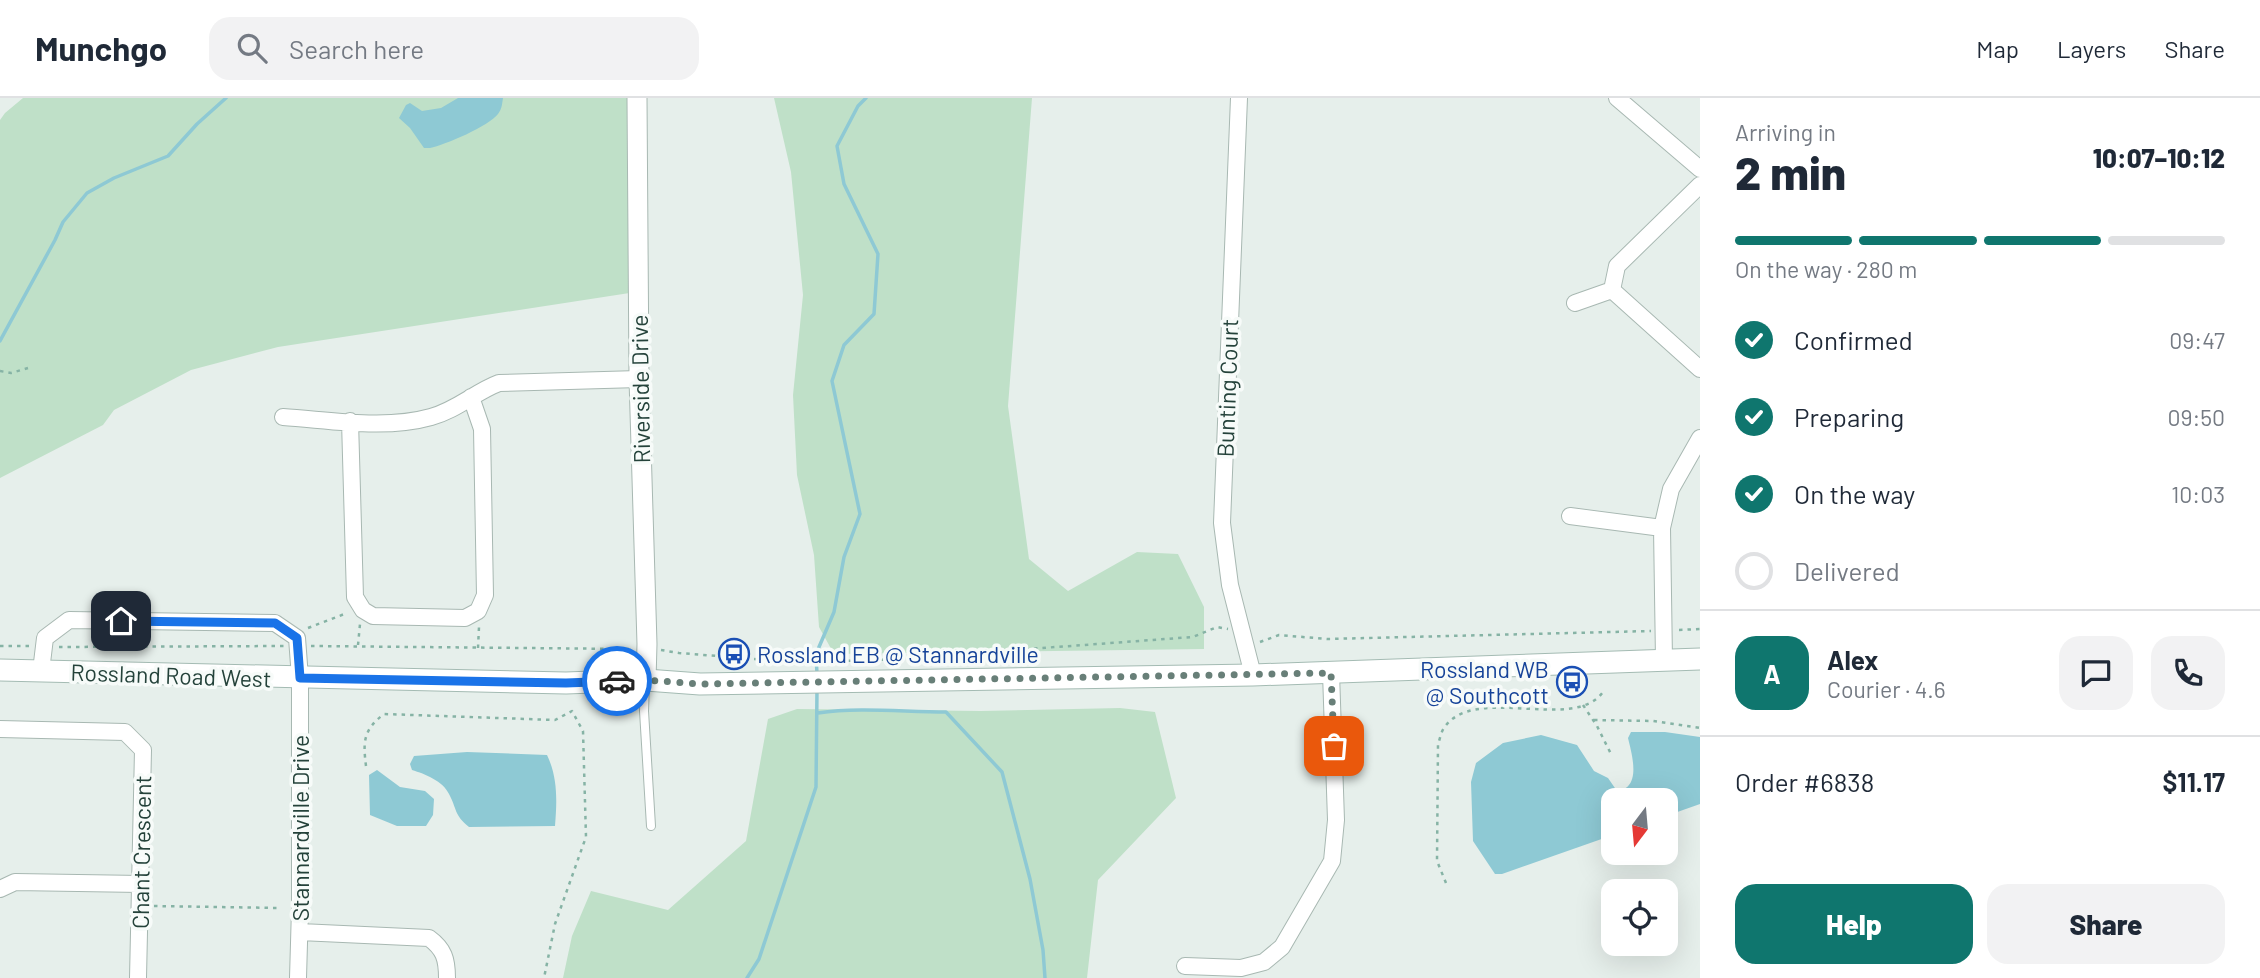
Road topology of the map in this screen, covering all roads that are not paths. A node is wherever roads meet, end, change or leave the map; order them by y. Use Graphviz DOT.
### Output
graph roads {
  1 [pos="637,98"];
  2 [pos="1239,98"];
  3 [pos="1617,98"];
  4 [pos="1700,169"];
  5 [pos="1700,185"];
  6 [pos="1612,290"];
  7 [pos="1575,303"];
  8 [pos="1700,369"];
  9 [pos="639,379"];
  10 [pos="471,397"];
  11 [pos="283,417"];
  12 [pos="350,421"];
  13 [pos="1700,438"];
  14 [pos="1570,516"];
  15 [pos="1662,528"];
  16 [pos="1700,659"];
  17 [pos="1664,660"];
  18 [pos="0,670"];
  19 [pos="41,671"];
  20 [pos="1331,673"];
  21 [pos="1253,676"];
  22 [pos="300,678"];
  23 [pos="646,680"];
  24 [pos="0,729"];
  25 [pos="650,826"];
  26 [pos="141,884"];
  27 [pos="0,889"];
  28 [pos="300,932"];
  29 [pos="1185,966"];
  30 [pos="138,978"];
  31 [pos="298,978"];
  32 [pos="447,978"];
  1 -- 9 [label="street, Riverside Drive"];
  2 -- 21 [label="street, Bunting Court"];
  3 -- 4 [label="street"];
  5 -- 6 [label="street"];
  6 -- 7 [label="street"];
  6 -- 8 [label="street"];
  9 -- 10 [label="street"];
  9 -- 23 [label="street, Riverside Drive"];
  10 -- 12 [label="street"];
  10 -- 12 [label="street"];
  11 -- 12 [label="street"];
  13 -- 15 [label="street"];
  14 -- 15 [label="street"];
  15 -- 17 [label="street"];
  16 -- 17 [label="main road, Rossland Road West"];
  17 -- 20 [label="main road, Rossland Road West"];
  18 -- 19 [label="main road, Rossland Road West"];
  19 -- 22 [label="main road, Rossland Road West"];
  19 -- 22 [label="street, Rossland Road West"];
  20 -- 21 [label="main road, Rossland Road West"];
  20 -- 29 [label="street"];
  21 -- 23 [label="main road, Rossland Road West"];
  22 -- 23 [label="main road, Rossland Road West"];
  22 -- 28 [label="street, Stannardville Drive"];
  23 -- 25 [label="lane"];
  24 -- 26 [label="street, Chant Crescent"];
  26 -- 27 [label="street"];
  26 -- 30 [label="street, Chant Crescent"];
  28 -- 31 [label="street, Stannardville Drive"];
  28 -- 32 [label="street"];
}
